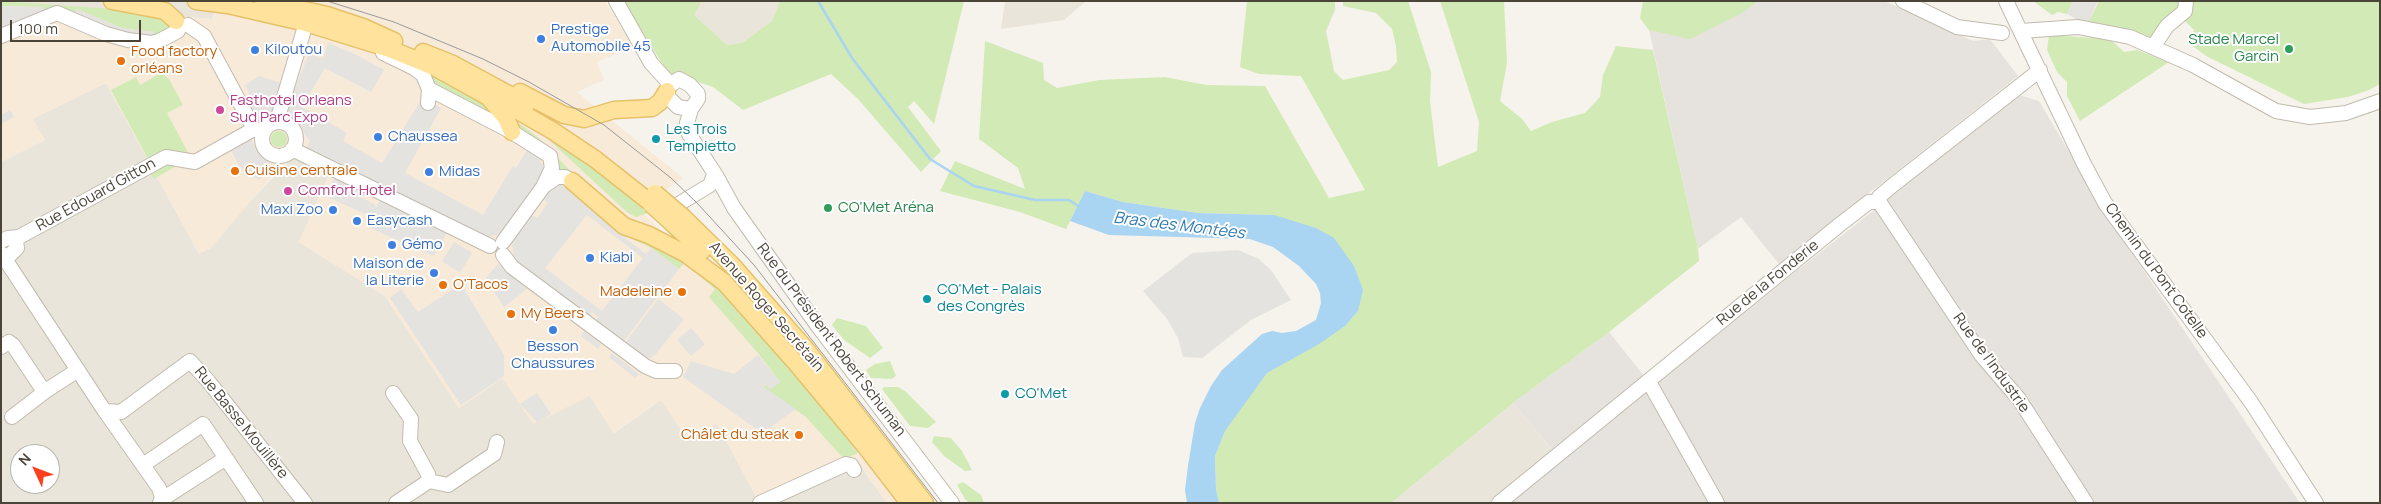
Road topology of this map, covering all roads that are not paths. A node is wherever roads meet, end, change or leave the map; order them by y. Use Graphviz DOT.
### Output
graph roads {
  1 [pos="112,1"];
  2 [pos="196,1"];
  3 [pos="263,1"];
  4 [pos="616,1"];
  5 [pos="1903,1"];
  6 [pos="2006,1"];
  7 [pos="2186,1"];
  8 [pos="308,17"];
  9 [pos="181,26"];
  10 [pos="2020,29"];
  11 [pos="2002,33"];
  12 [pos="1,36"];
  13 [pos="359,39"];
  14 [pos="2153,47"];
  15 [pos="428,54"];
  16 [pos="2040,70"];
  17 [pos="668,87"];
  18 [pos="429,89"];
  19 [pos="488,97"];
  20 [pos="2380,101"];
  21 [pos="428,103"];
  22 [pos="691,109"];
  23 [pos="279,122"];
  24 [pos="258,131"];
  25 [pos="512,132"];
  26 [pos="292,149"];
  27 [pos="714,175"];
  28 [pos="572,181"];
  29 [pos="543,187"];
  30 [pos="651,197"];
  31 [pos="1876,202"];
  32 [pos="655,218"];
  33 [pos="678,220"];
  34 [pos="19,237"];
  35 [pos="1,241"];
  36 [pos="499,248"];
  37 [pos="4,256"];
  38 [pos="1,347"];
  39 [pos="78,370"];
  40 [pos="675,371"];
  41 [pos="1649,382"];
  42 [pos="47,390"];
  43 [pos="394,393"];
  44 [pos="106,411"];
  45 [pos="12,416"];
  46 [pos="497,442"];
  47 [pos="865,446"];
  48 [pos="226,458"];
  49 [pos="143,465"];
  50 [pos="854,470"];
  51 [pos="429,480"];
  52 [pos="160,502"];
  53 [pos="767,502"];
  54 [pos="256,503"];
  55 [pos="305,503"];
  56 [pos="396,503"];
  57 [pos="909,503"];
  58 [pos="925,503"];
  59 [pos="952,503"];
  60 [pos="1499,503"];
  61 [pos="1717,503"];
  62 [pos="2086,503"];
  63 [pos="2316,503"];
  1 -- 9 [label="main road"];
  2 -- 8 [label="main road, Avenue Roger Secrétain"];
  3 -- 8 [label="main road, Avenue Roger Secrétain"];
  4 -- 17 [label="street"];
  5 -- 11 [label="street"];
  6 -- 10 [label="street, Chemin du Pont Cotelle"];
  7 -- 14 [label="street"];
  8 -- 13 [label="main road, Avenue Roger Secrétain"];
  8 -- 15 [label="main road, Avenue Roger Secrétain"];
  8 -- 23 [label="street"];
  9 -- 12 [label="street"];
  9 -- 24 [label="street"];
  10 -- 14 [label="street"];
  10 -- 16 [label="street, Chemin du Pont Cotelle"];
  13 -- 18 [label="street, Avenue Roger Secrétain"];
  13 -- 19 [label="main road, Avenue Roger Secrétain"];
  14 -- 20 [label="street"];
  15 -- 17 [label="main road"];
  15 -- 30 [label="main road, Avenue Roger Secrétain"];
  16 -- 31 [label="street, Rue de la Fonderie"];
  16 -- 63 [label="street, Chemin du Pont Cotelle"];
  17 -- 22 [label="street"];
  17 -- 22 [label="street"];
  18 -- 21 [label="street"];
  18 -- 25 [label="street, Avenue Roger Secrétain"];
  19 -- 25 [label="main road"];
  19 -- 30 [label="main road, Avenue Roger Secrétain"];
  22 -- 27 [label="street, Rue du Président Robert Schuman"];
  23 -- 24 [label="street"];
  23 -- 26 [label="street"];
  24 -- 26 [label="street"];
  24 -- 34 [label="street, Rue Edouard Gitton"];
  25 -- 29 [label="street, Avenue Roger Secrétain"];
  26 -- 36 [label="street"];
  27 -- 32 [label="street"];
  27 -- 59 [label="street, Rue du Président Robert Schuman"];
  28 -- 29 [label="street"];
  28 -- 47 [label="main road"];
  29 -- 36 [label="street"];
  30 -- 33 [label="main road, Avenue Roger Secrétain, bridge"];
  31 -- 41 [label="street, Rue de la Fonderie"];
  31 -- 62 [label="street, Rue de l'Industrie"];
  33 -- 47 [label="main road, Avenue Roger Secrétain"];
  33 -- 58 [label="main road, Avenue Roger Secrétain"];
  34 -- 35 [label="street, Rue Edouard Gitton"];
  34 -- 37 [label="street, Rue Edouard Gitton"];
  36 -- 40 [label="street"];
  37 -- 39 [label="street"];
  38 -- 42 [label="street"];
  39 -- 42 [label="street"];
  39 -- 44 [label="street"];
  41 -- 60 [label="street, Rue de la Fonderie"];
  41 -- 61 [label="street"];
  42 -- 45 [label="street"];
  43 -- 51 [label="street"];
  44 -- 49 [label="street"];
  44 -- 55 [label="street, Rue Basse Mouillère"];
  46 -- 51 [label="street"];
  47 -- 57 [label="main road, Avenue Roger Secrétain"];
  48 -- 49 [label="street"];
  48 -- 52 [label="street"];
  48 -- 54 [label="street"];
  49 -- 52 [label="street"];
  50 -- 53 [label="street"];
  51 -- 56 [label="street"];
}
